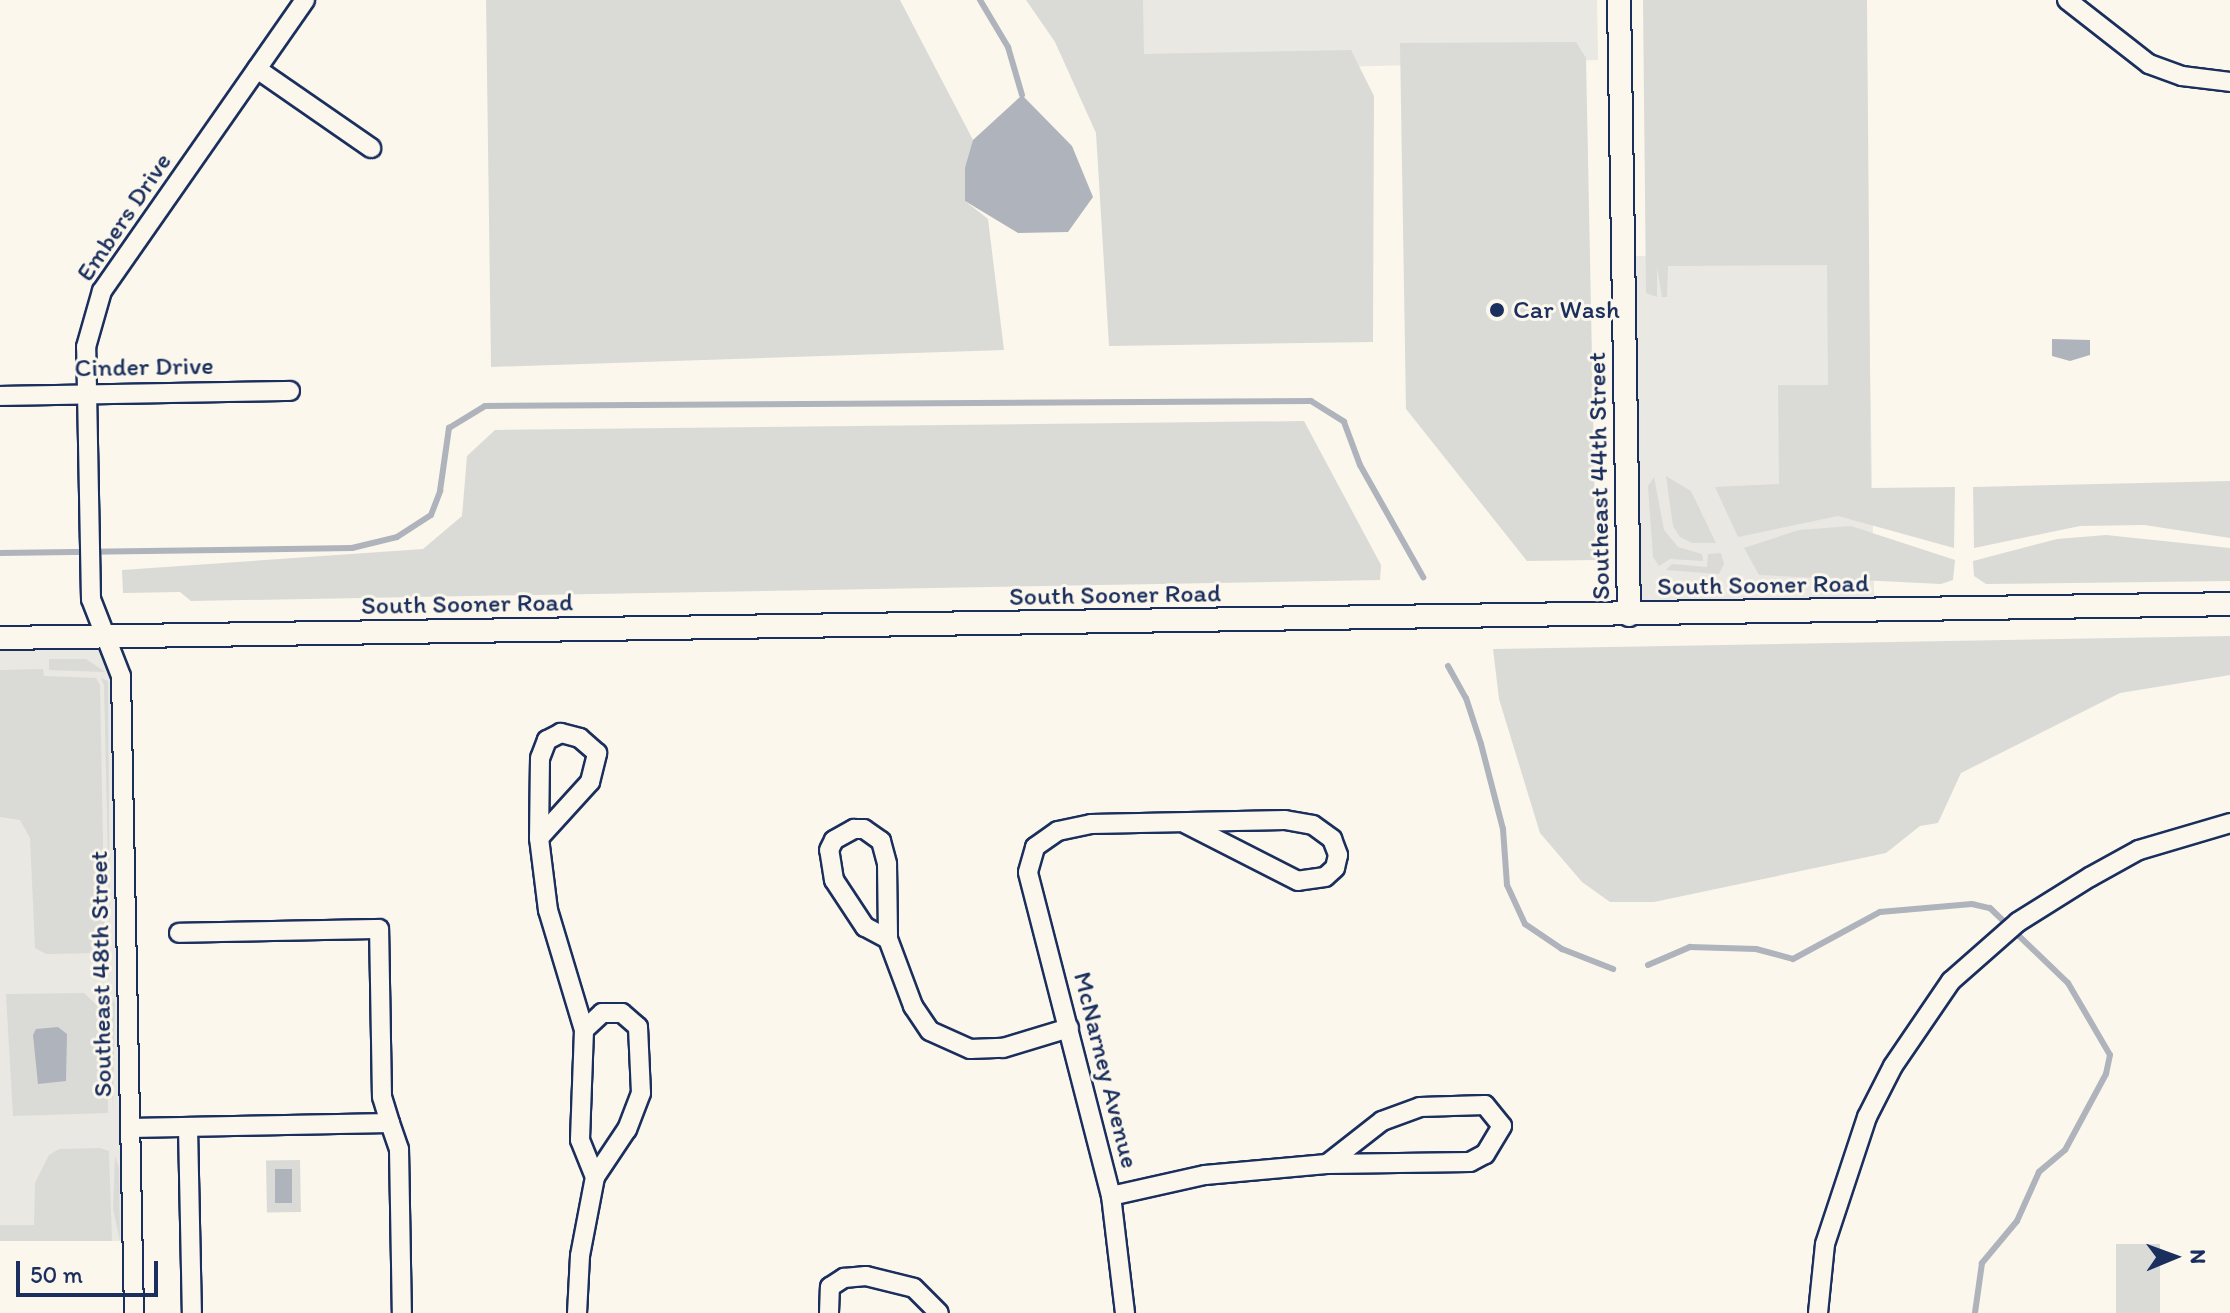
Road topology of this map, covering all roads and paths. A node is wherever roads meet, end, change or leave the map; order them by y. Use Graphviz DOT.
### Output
graph roads {
  1 [pos="305,0"];
  2 [pos="1619,0"];
  3 [pos="2067,0"];
  4 [pos="257,69"];
  5 [pos="2230,82"];
  6 [pos="371,148"];
  7 [pos="290,391"];
  8 [pos="86,394"];
  9 [pos="0,396"];
  10 [pos="2230,604"];
  11 [pos="1629,615"];
  12 [pos="105,637"];
  13 [pos="0,638"];
  14 [pos="2230,823"];
  15 [pos="1186,824"];
  16 [pos="539,838"];
  17 [pos="179,933"];
  18 [pos="888,939"];
  19 [pos="1069,1028"];
  20 [pos="584,1030"];
  21 [pos="390,1123"];
  22 [pos="188,1127"];
  23 [pos="130,1128"];
  24 [pos="1327,1164"];
  25 [pos="595,1177"];
  26 [pos="1111,1196"];
  27 [pos="134,1313"];
  28 [pos="192,1313"];
  29 [pos="402,1313"];
  30 [pos="577,1313"];
  31 [pos="829,1313"];
  32 [pos="939,1313"];
  33 [pos="1125,1313"];
  34 [pos="1818,1313"];
  1 -- 4 [label="street, Embers Drive"];
  2 -- 11 [label="main road, Southeast 44th Street"];
  3 -- 5 [label="street"];
  4 -- 6 [label="street"];
  4 -- 8 [label="street, Embers Drive"];
  7 -- 8 [label="street, Cinder Drive"];
  8 -- 9 [label="street, Cinder Drive"];
  8 -- 12 [label="street, Embers Drive"];
  10 -- 11 [label="main road, South Sooner Road"];
  11 -- 12 [label="main road, South Sooner Road"];
  12 -- 13 [label="main road, South Sooner Road"];
  12 -- 23 [label="street, Southeast 48th Street"];
  14 -- 34 [label="street"];
  15 -- 15 [label="street"];
  15 -- 19 [label="street, McNarney Avenue"];
  16 -- 16 [label="street"];
  16 -- 20 [label="street"];
  17 -- 21 [label="street"];
  18 -- 18 [label="street"];
  18 -- 19 [label="street"];
  19 -- 26 [label="street, McNarney Avenue"];
  20 -- 25 [label="street"];
  20 -- 25 [label="street"];
  21 -- 22 [label="street"];
  21 -- 29 [label="street"];
  22 -- 23 [label="street"];
  22 -- 28 [label="street"];
  23 -- 27 [label="street, Southeast 48th Street"];
  24 -- 24 [label="street"];
  24 -- 26 [label="street"];
  25 -- 30 [label="street"];
  26 -- 33 [label="street, McNarney Avenue"];
  31 -- 32 [label="street"];
}
